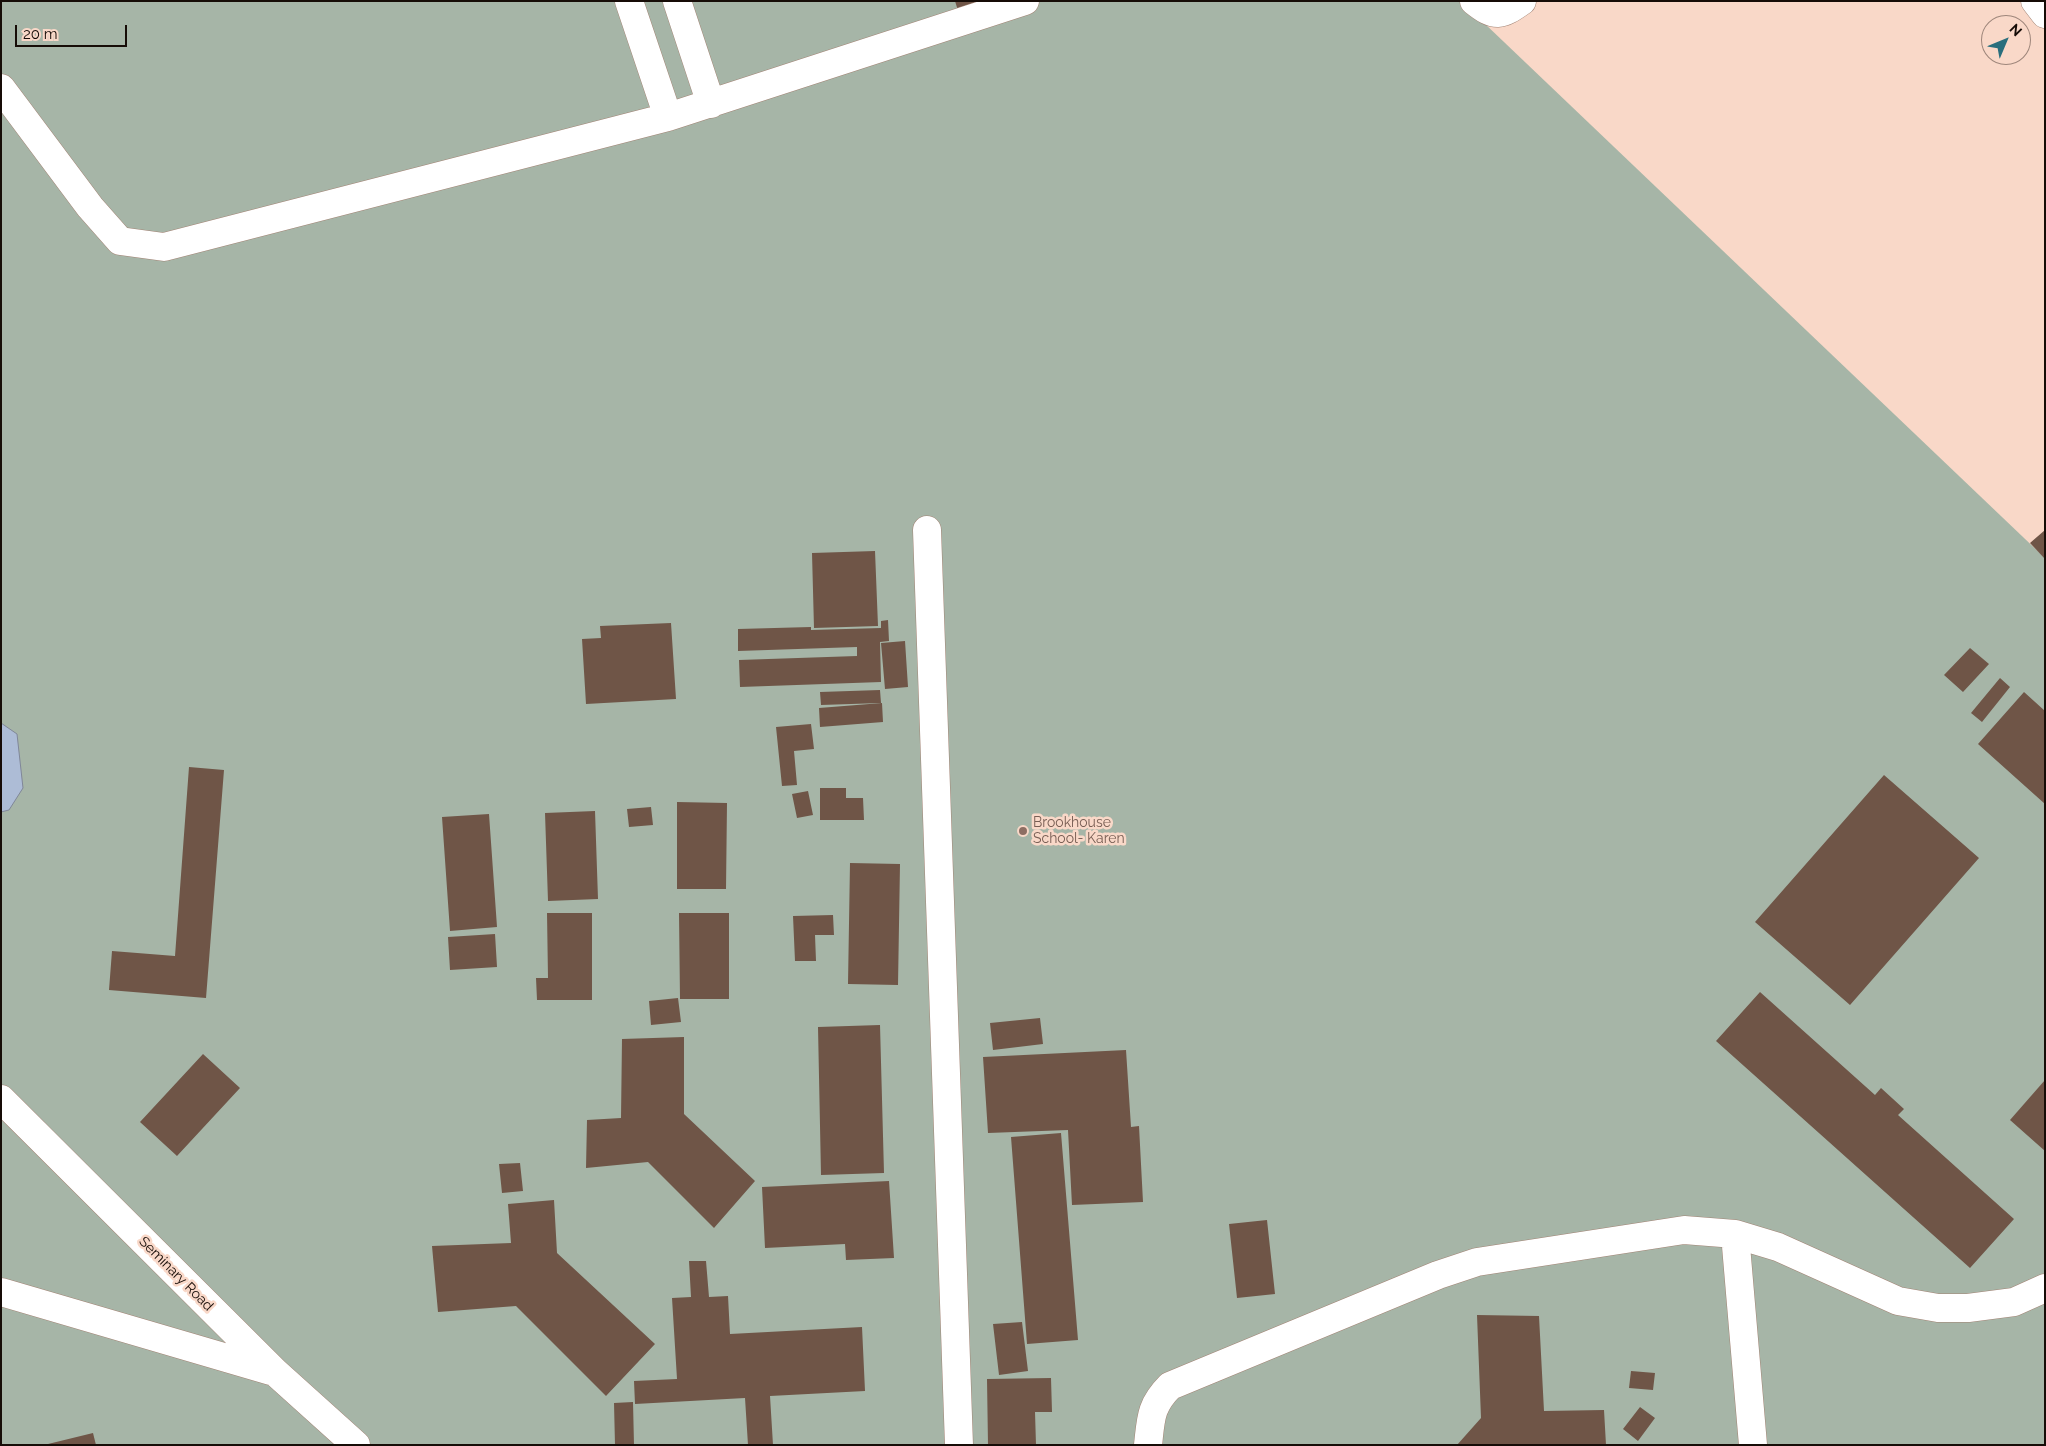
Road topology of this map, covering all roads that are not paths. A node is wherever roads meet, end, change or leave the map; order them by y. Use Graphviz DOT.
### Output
graph roads {
  1 [pos="629,1"];
  2 [pos="677,1"];
  3 [pos="1025,1"];
  4 [pos="1474,1"];
  5 [pos="1522,1"];
  6 [pos="2035,1"];
  7 [pos="2045,14"];
  8 [pos="1,88"];
  9 [pos="711,104"];
  10 [pos="668,116"];
  11 [pos="927,530"];
  12 [pos="1,1099"];
  13 [pos="1735,1234"];
  14 [pos="2045,1288"];
  15 [pos="1,1292"];
  16 [pos="275,1372"];
  17 [pos="356,1445"];
  18 [pos="959,1445"];
  19 [pos="1148,1445"];
  20 [pos="1753,1445"];
  1 -- 10 [label="street"];
  2 -- 9 [label="street"];
  3 -- 9 [label="street"];
  4 -- 5 [label="street"];
  6 -- 7 [label="street"];
  8 -- 10 [label="street"];
  9 -- 10 [label="street"];
  11 -- 18 [label="street"];
  12 -- 16 [label="street, Seminary Road"];
  13 -- 14 [label="street"];
  13 -- 19 [label="street"];
  13 -- 20 [label="street"];
  15 -- 16 [label="street"];
  16 -- 17 [label="street, Seminary Road"];
}
